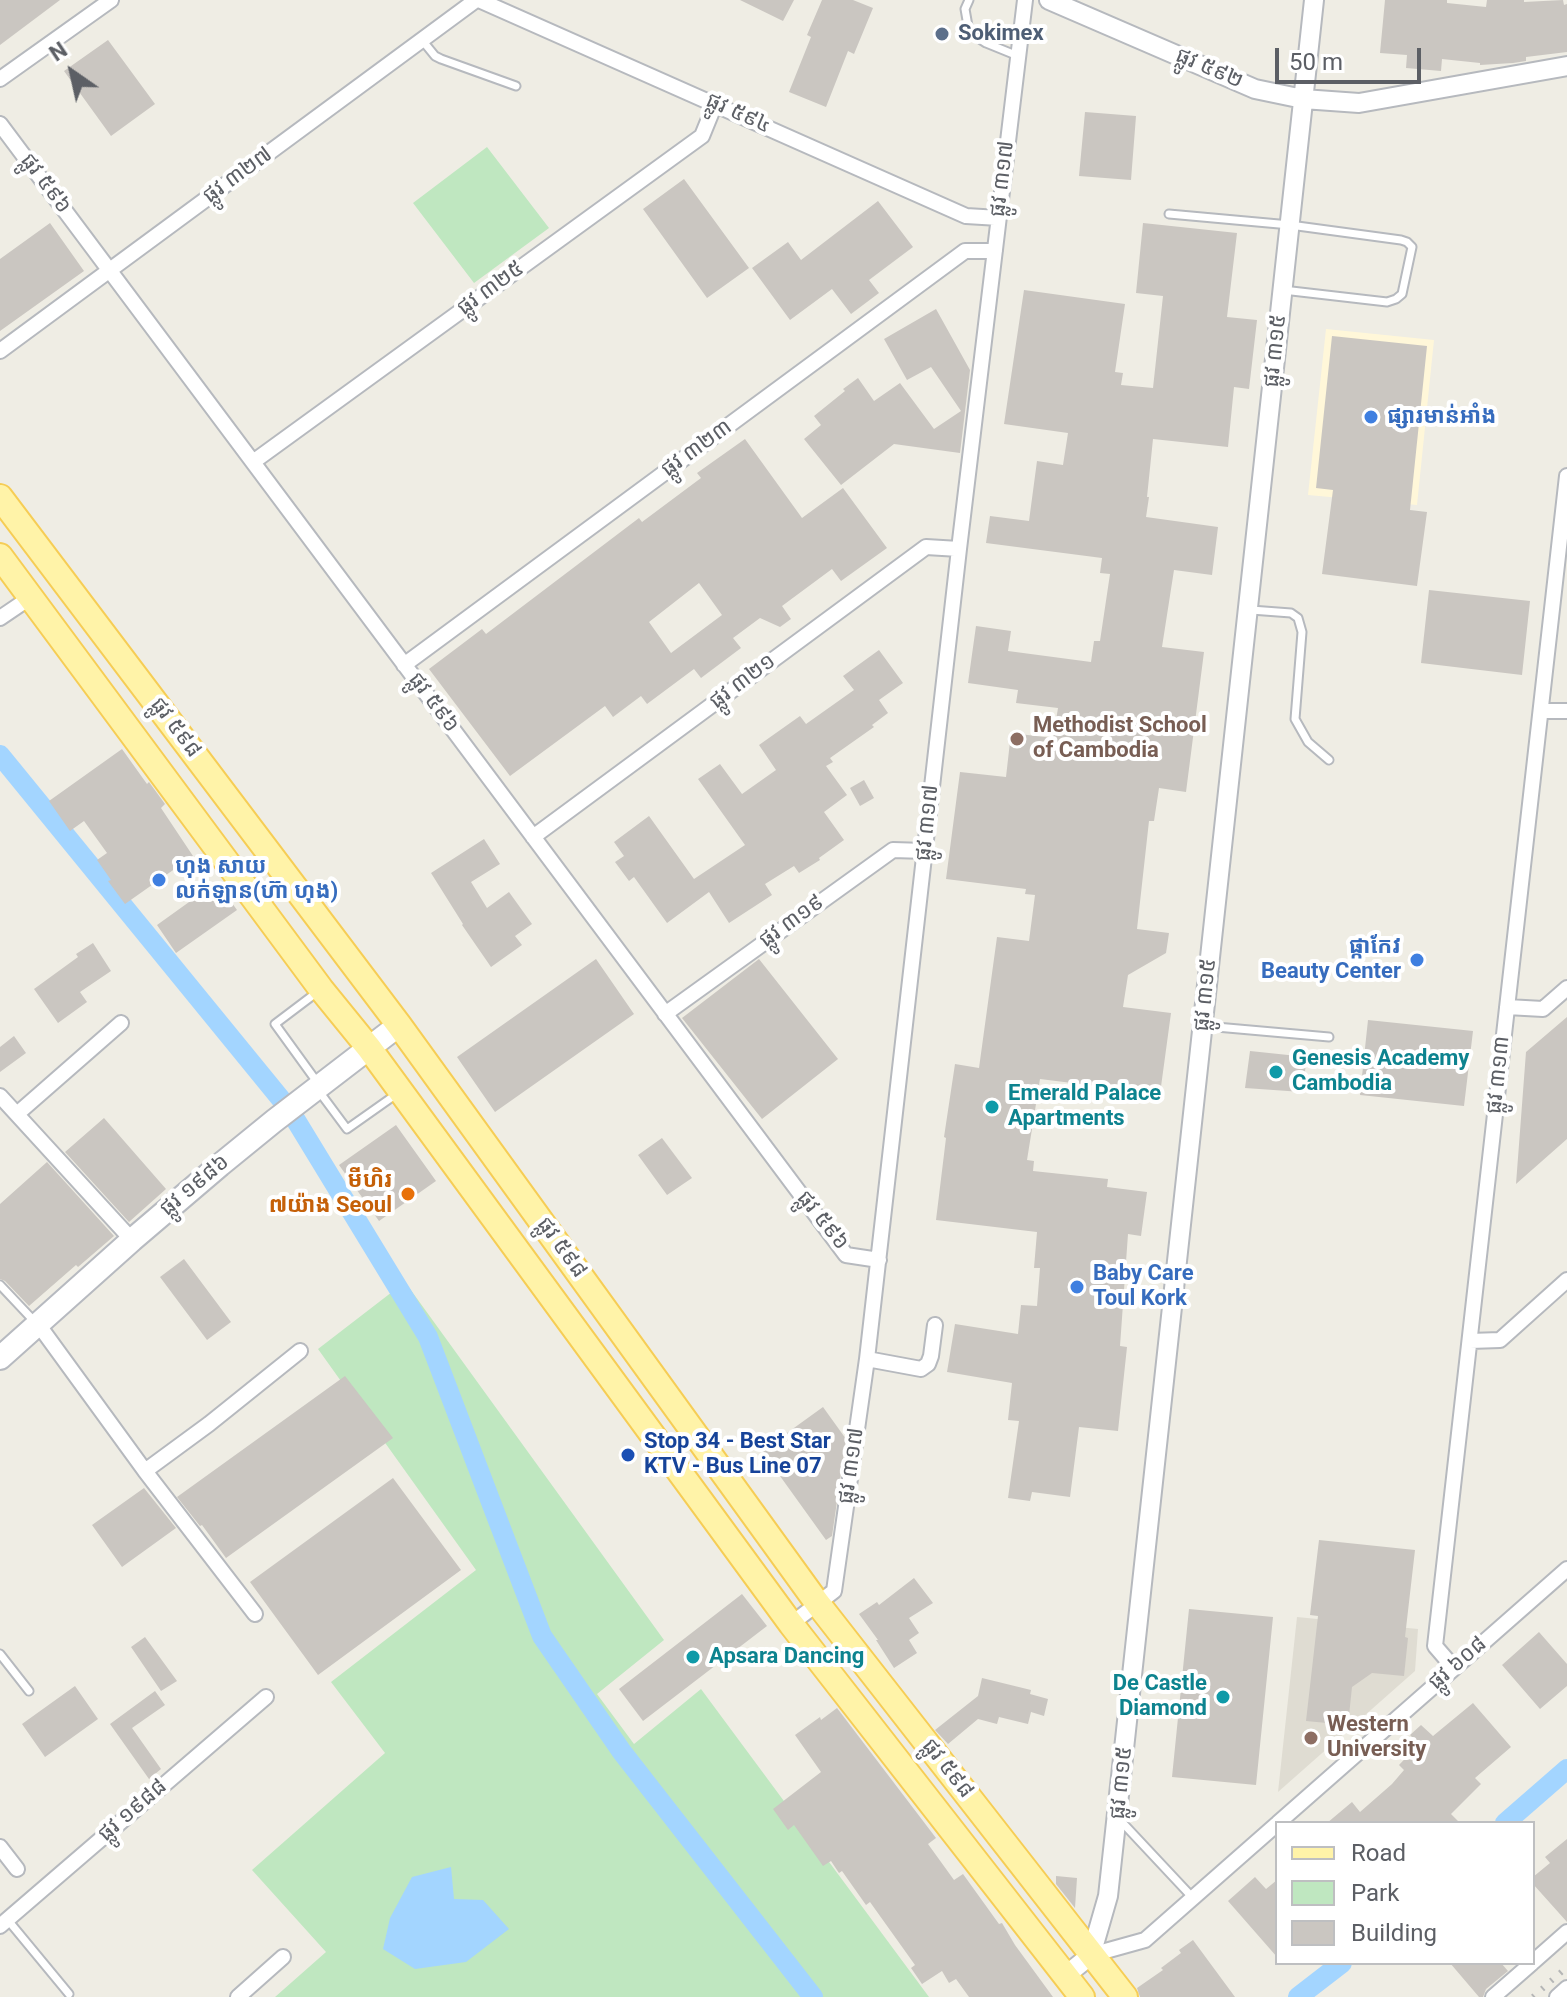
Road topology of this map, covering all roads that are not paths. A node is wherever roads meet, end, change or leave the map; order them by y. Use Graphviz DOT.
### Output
graph roads {
  1 [pos="111,0"];
  2 [pos="478,0"];
  3 [pos="969,0"];
  4 [pos="1025,0"];
  5 [pos="1049,0"];
  6 [pos="1314,0"];
  7 [pos="422,40"];
  8 [pos="1018,56"];
  9 [pos="1567,66"];
  10 [pos="0,79"];
  11 [pos="516,86"];
  12 [pos="1303,99"];
  13 [pos="715,104"];
  14 [pos="0,124"];
  15 [pos="1169,214"];
  16 [pos="999,218"];
  17 [pos="1290,225"];
  18 [pos="995,251"];
  19 [pos="110,271"];
  20 [pos="1283,290"];
  21 [pos="0,351"];
  22 [pos="253,462"];
  23 [pos="1567,476"];
  24 [pos="0,497"];
  25 [pos="959,549"];
  26 [pos="0,556"];
  27 [pos="31,597"];
  28 [pos="1248,609"];
  29 [pos="0,618"];
  30 [pos="404,665"];
  31 [pos="1541,711"];
  32 [pos="1567,711"];
  33 [pos="1329,760"];
  34 [pos="533,837"];
  35 [pos="925,851"];
  36 [pos="1567,988"];
  37 [pos="321,989"];
  38 [pos="1507,1007"];
  39 [pos="665,1014"];
  40 [pos="121,1023"];
  41 [pos="399,1025"];
  42 [pos="1203,1026"];
  43 [pos="1329,1037"];
  44 [pos="369,1048"];
  45 [pos="313,1090"];
  46 [pos="401,1092"];
  47 [pos="0,1096"];
  48 [pos="17,1114"];
  49 [pos="525,1198"];
  50 [pos="494,1218"];
  51 [pos="132,1240"];
  52 [pos="879,1260"];
  53 [pos="1567,1280"];
  54 [pos="0,1285"];
  55 [pos="38,1324"];
  56 [pos="935,1325"];
  57 [pos="1470,1341"];
  58 [pos="300,1351"];
  59 [pos="0,1358"];
  60 [pos="867,1359"];
  61 [pos="145,1471"];
  62 [pos="1567,1569"];
  63 [pos="818,1604"];
  64 [pos="255,1614"];
  65 [pos="791,1624"];
  66 [pos="0,1654"];
  67 [pos="1454,1668"];
  68 [pos="29,1691"];
  69 [pos="266,1697"];
  70 [pos="1118,1818"];
  71 [pos="1279,1821"];
  72 [pos="1275,1825"];
  73 [pos="0,1847"];
  74 [pos="17,1869"];
  75 [pos="1193,1898"];
  76 [pos="4,1922"];
  77 [pos="1567,1932"];
  78 [pos="1091,1955"];
  79 [pos="283,1957"];
  80 [pos="1535,1959"];
  81 [pos="1529,1965"];
  82 [pos="1065,1976"];
  83 [pos="1567,1988"];
  84 [pos="69,1994"];
  85 [pos="238,1997"];
  86 [pos="1082,1997"];
  87 [pos="1125,1997"];
  88 [pos="1493,1997"];
  89 [pos="1557,1997"];
  1 -- 10 [label="street"];
  2 -- 7 [label="street, ផ្លូវ ៣២៧"];
  2 -- 13 [label="street, ផ្លូវ ៥៩៤"];
  3 -- 8 [label="lane"];
  4 -- 8 [label="street, ផ្លូវ ៣១៧"];
  5 -- 12 [label="street, ផ្លូវ ៥៩២"];
  6 -- 12 [label="street, ផ្លូវ ៣១៥"];
  7 -- 11 [label="lane"];
  7 -- 19 [label="street, ផ្លូវ ៣២៧"];
  8 -- 16 [label="street, ផ្លូវ ៣១៧"];
  9 -- 12 [label="street, ផ្លូវ ៥៩២"];
  12 -- 17 [label="street, ផ្លូវ ៣១៥"];
  13 -- 16 [label="street, ផ្លូវ ៥៩៤"];
  13 -- 22 [label="street, ផ្លូវ ៣២៥"];
  14 -- 19 [label="street, ផ្លូវ ៥៩៦"];
  15 -- 17 [label="lane"];
  16 -- 18 [label="street, ផ្លូវ ៣១៧"];
  17 -- 20 [label="street, ផ្លូវ ៣១៥"];
  17 -- 20 [label="lane"];
  18 -- 25 [label="street, ផ្លូវ ៣១៧"];
  18 -- 30 [label="street, ផ្លូវ ៣២៣"];
  19 -- 21 [label="street, ផ្លូវ ៣២៧"];
  19 -- 22 [label="street, ផ្លូវ ៥៩៦"];
  20 -- 28 [label="street, ផ្លូវ ៣១៥"];
  22 -- 30 [label="street, ផ្លូវ ៥៩៦"];
  23 -- 31 [label="street, ផ្លូវ ៣១៣"];
  24 -- 41 [label="main road, ផ្លូវ ៥៩៨"];
  25 -- 34 [label="street, ផ្លូវ ៣២១"];
  25 -- 35 [label="street, ផ្លូវ ៣១៧"];
  26 -- 27 [label="main road, ផ្លូវ ៥៩៨"];
  27 -- 29 [label="street"];
  27 -- 37 [label="main road, ផ្លូវ ៥៩៨"];
  28 -- 33 [label="lane"];
  28 -- 42 [label="street, ផ្លូវ ៣១៥"];
  30 -- 34 [label="street, ផ្លូវ ៥៩៦"];
  31 -- 32 [label="street"];
  31 -- 38 [label="street, ផ្លូវ ៣១៣"];
  34 -- 39 [label="street, ផ្លូវ ៥៩៦"];
  35 -- 39 [label="street, ផ្លូវ ៣១៩"];
  35 -- 52 [label="street, ផ្លូវ ៣១៧"];
  36 -- 38 [label="street"];
  37 -- 44 [label="main road, ផ្លូវ ៥៩៨"];
  37 -- 45 [label="lane"];
  38 -- 57 [label="street, ផ្លូវ ៣១៣"];
  39 -- 52 [label="street, ផ្លូវ ៥៩៦"];
  40 -- 48 [label="street"];
  41 -- 44 [label="main road, ផ្លូវ ១៩៨៦"];
  41 -- 49 [label="main road, ផ្លូវ ៥៩៨"];
  42 -- 43 [label="lane"];
  42 -- 70 [label="street, ផ្លូវ ៣១៥"];
  44 -- 45 [label="main road, ផ្លូវ ១៩៨៦"];
  44 -- 46 [label="main road, ផ្លូវ ៥៩៨"];
  45 -- 46 [label="lane"];
  45 -- 51 [label="main road, ផ្លូវ ១៩៨៦"];
  46 -- 50 [label="main road, ផ្លូវ ៥៩៨"];
  47 -- 48 [label="street"];
  48 -- 51 [label="street"];
  49 -- 50 [label="main road"];
  49 -- 63 [label="main road, ផ្លូវ ៥៩៨"];
  50 -- 65 [label="main road, ផ្លូវ ៥៩៨"];
  51 -- 55 [label="main road, ផ្លូវ ១៩៨៦"];
  52 -- 60 [label="street, ផ្លូវ ៣១៧"];
  53 -- 57 [label="street"];
  54 -- 55 [label="lane"];
  55 -- 59 [label="main road, ផ្លូវ ១៩៨៦"];
  55 -- 61 [label="street"];
  56 -- 60 [label="street"];
  57 -- 67 [label="street, ផ្លូវ ៣១៣"];
  58 -- 61 [label="street"];
  60 -- 63 [label="street, ផ្លូវ ៣១៧"];
  61 -- 64 [label="street"];
  62 -- 67 [label="street, ផ្លូវ ៦០៨"];
  63 -- 65 [label="street, ផ្លូវ ៣១៧"];
  63 -- 78 [label="main road, ផ្លូវ ៥៩៨"];
  65 -- 82 [label="main road, ផ្លូវ ៥៩៨"];
  66 -- 68 [label="lane"];
  67 -- 71 [label="street, ផ្លូវ ៦០៨"];
  69 -- 76 [label="street, ផ្លូវ ១៩៨៨"];
  70 -- 75 [label="lane"];
  70 -- 78 [label="street, ផ្លូវ ៣១៥"];
  72 -- 75 [label="street, ផ្លូវ ៦០៨"];
  73 -- 74 [label="street"];
  75 -- 78 [label="street, ផ្លូវ ៦០៨"];
  76 -- 84 [label="lane"];
  77 -- 80 [label="street"];
  78 -- 82 [label="street"];
  78 -- 87 [label="main road, ផ្លូវ ៥៩៨"];
  79 -- 85 [label="street"];
  81 -- 88 [label="street"];
  82 -- 86 [label="main road, ផ្លូវ ៥៩៨"];
  83 -- 89 [label="street"];
}
